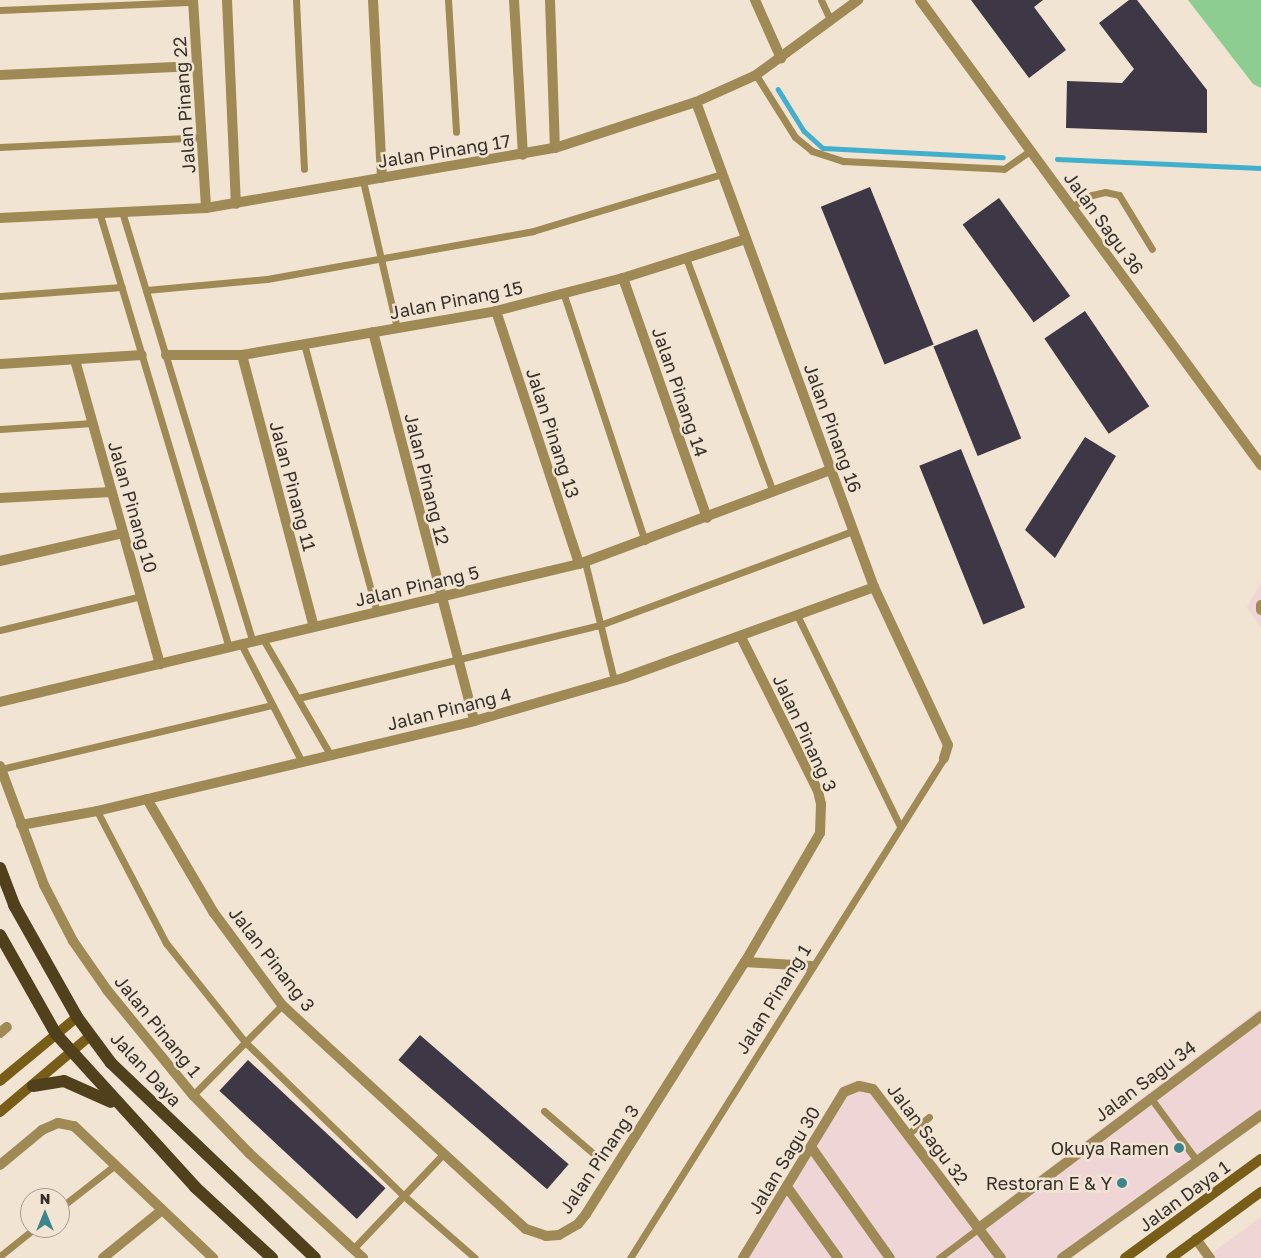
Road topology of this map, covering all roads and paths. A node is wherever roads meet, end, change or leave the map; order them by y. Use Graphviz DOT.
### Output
graph roads {
  1 [pos="226,0"];
  2 [pos="296,0"];
  3 [pos="373,0"];
  4 [pos="448,0"];
  5 [pos="514,0"];
  6 [pos="550,0"];
  7 [pos="755,0"];
  8 [pos="821,0"];
  9 [pos="858,0"];
  10 [pos="920,0"];
  11 [pos="193,1"];
  12 [pos="0,10"];
  13 [pos="830,21"];
  14 [pos="780,58"];
  15 [pos="197,66"];
  16 [pos="0,75"];
  17 [pos="756,75"];
  18 [pos="696,102"];
  19 [pos="456,132"];
  20 [pos="202,137"];
  21 [pos="0,147"];
  22 [pos="554,148"];
  23 [pos="1030,151"];
  24 [pos="523,155"];
  25 [pos="304,169"];
  26 [pos="722,174"];
  27 [pos="382,178"];
  28 [pos="363,181"];
  29 [pos="236,204"];
  30 [pos="1071,207"];
  31 [pos="206,208"];
  32 [pos="100,215"];
  33 [pos="123,215"];
  34 [pos="0,218"];
  35 [pos="746,239"];
  36 [pos="1152,249"];
  37 [pos="686,258"];
  38 [pos="381,259"];
  39 [pos="623,278"];
  40 [pos="122,287"];
  41 [pos="146,290"];
  42 [pos="564,295"];
  43 [pos="0,296"];
  44 [pos="496,311"];
  45 [pos="397,328"];
  46 [pos="373,332"];
  47 [pos="304,344"];
  48 [pos="242,354"];
  49 [pos="142,355"];
  50 [pos="166,356"];
  51 [pos="75,360"];
  52 [pos="0,364"];
  53 [pos="93,423"];
  54 [pos="0,429"];
  55 [pos="1261,465"];
  56 [pos="831,470"];
  57 [pos="111,492"];
  58 [pos="774,492"];
  59 [pos="0,498"];
  60 [pos="707,518"];
  61 [pos="853,531"];
  62 [pos="123,532"];
  63 [pos="645,541"];
  64 [pos="0,561"];
  65 [pos="582,563"];
  66 [pos="874,586"];
  67 [pos="142,596"];
  68 [pos="440,596"];
  69 [pos="1261,605"];
  70 [pos="1261,610"];
  71 [pos="377,612"];
  72 [pos="798,617"];
  73 [pos="600,625"];
  74 [pos="314,627"];
  75 [pos="0,630"];
  76 [pos="741,637"];
  77 [pos="264,639"];
  78 [pos="253,642"];
  79 [pos="241,644"];
  80 [pos="229,647"];
  81 [pos="458,660"];
  82 [pos="160,664"];
  83 [pos="614,680"];
  84 [pos="298,698"];
  85 [pos="0,702"];
  86 [pos="272,704"];
  87 [pos="474,721"];
  88 [pos="331,756"];
  89 [pos="944,758"];
  90 [pos="302,762"];
  91 [pos="1,767"];
  92 [pos="147,799"];
  93 [pos="96,811"];
  94 [pos="21,825"];
  95 [pos="900,826"];
  96 [pos="0,868"];
  97 [pos="0,935"];
  98 [pos="745,962"];
  99 [pos="812,966"];
  100 [pos="282,1005"];
  101 [pos="78,1016"];
  102 [pos="1261,1016"];
  103 [pos="56,1034"];
  104 [pos="91,1035"];
  105 [pos="245,1042"];
  106 [pos="71,1052"];
  107 [pos="0,1081"];
  108 [pos="33,1086"];
  109 [pos="859,1086"];
  110 [pos="193,1095"];
  111 [pos="1150,1097"];
  112 [pos="116,1104"];
  113 [pos="544,1111"];
  114 [pos="0,1112"];
  115 [pos="1261,1115"];
  116 [pos="930,1117"];
  117 [pos="908,1134"];
  118 [pos="810,1147"];
  119 [pos="443,1154"];
  120 [pos="594,1154"];
  121 [pos="1261,1159"];
  122 [pos="1197,1161"];
  123 [pos="114,1165"];
  124 [pos="0,1166"];
  125 [pos="787,1187"];
  126 [pos="1261,1192"];
  127 [pos="404,1196"];
  128 [pos="70,1200"];
  129 [pos="162,1210"];
  130 [pos="979,1228"];
  131 [pos="22,1238"];
  132 [pos="1196,1239"];
  133 [pos="353,1249"];
  134 [pos="0,1256"];
  135 [pos="107,1257"];
  136 [pos="745,1257"];
  137 [pos="213,1258"];
  138 [pos="272,1258"];
  139 [pos="314,1258"];
  140 [pos="363,1258"];
  141 [pos="475,1258"];
  142 [pos="630,1258"];
  143 [pos="838,1258"];
  144 [pos="890,1258"];
  145 [pos="939,1258"];
  146 [pos="1001,1258"];
  147 [pos="1062,1258"];
  148 [pos="1125,1258"];
  149 [pos="1171,1258"];
  150 [pos="1210,1258"];
  1 -- 29 [label="street"];
  2 -- 25 [label="lane"];
  3 -- 27 [label="street"];
  4 -- 19 [label="lane"];
  5 -- 24 [label="street"];
  6 -- 22 [label="street"];
  7 -- 14 [label="street"];
  8 -- 13 [label="lane"];
  9 -- 13 [label="street, Jalan Pinang 17"];
  10 -- 23 [label="street, Jalan Sagu 36"];
  11 -- 12 [label="lane"];
  11 -- 15 [label="street, Jalan Pinang 22"];
  13 -- 14 [label="street, Jalan Pinang 17"];
  14 -- 17 [label="street, Jalan Pinang 17"];
  15 -- 16 [label="street"];
  15 -- 20 [label="street, Jalan Pinang 22"];
  17 -- 18 [label="street, Jalan Pinang 17"];
  17 -- 23 [label="lane"];
  18 -- 22 [label="street, Jalan Pinang 17"];
  18 -- 26 [label="street, Jalan Pinang 16"];
  20 -- 21 [label="lane"];
  20 -- 31 [label="street, Jalan Pinang 22"];
  22 -- 24 [label="street, Jalan Pinang 17"];
  23 -- 30 [label="street, Jalan Sagu 36"];
  24 -- 27 [label="street, Jalan Pinang 17"];
  26 -- 35 [label="street, Jalan Pinang 16"];
  26 -- 38 [label="lane"];
  27 -- 28 [label="street, Jalan Pinang 17"];
  28 -- 29 [label="street, Jalan Pinang 17"];
  28 -- 38 [label="lane"];
  29 -- 31 [label="street, Jalan Pinang 17"];
  30 -- 36 [label="lane"];
  30 -- 55 [label="street, Jalan Sagu 36"];
  31 -- 33 [label="street, Jalan Pinang 17"];
  32 -- 33 [label="street, Jalan Pinang 17"];
  32 -- 34 [label="street, Jalan Pinang 17"];
  32 -- 40 [label="lane"];
  33 -- 41 [label="lane"];
  35 -- 37 [label="street, Jalan Pinang 15"];
  35 -- 56 [label="street, Jalan Pinang 16"];
  37 -- 39 [label="street, Jalan Pinang 15"];
  37 -- 58 [label="lane"];
  38 -- 41 [label="lane"];
  38 -- 45 [label="lane"];
  39 -- 42 [label="street, Jalan Pinang 15"];
  39 -- 60 [label="street, Jalan Pinang 14"];
  40 -- 43 [label="lane"];
  40 -- 49 [label="lane"];
  41 -- 50 [label="lane"];
  42 -- 44 [label="street, Jalan Pinang 15"];
  42 -- 63 [label="lane"];
  44 -- 45 [label="street, Jalan Pinang 15"];
  44 -- 65 [label="street, Jalan Pinang 13"];
  45 -- 46 [label="street, Jalan Pinang 15"];
  46 -- 47 [label="street, Jalan Pinang 15"];
  46 -- 68 [label="street, Jalan Pinang 12"];
  47 -- 48 [label="street, Jalan Pinang 15"];
  47 -- 71 [label="lane"];
  48 -- 50 [label="street, Jalan Pinang 15"];
  48 -- 74 [label="street, Jalan Pinang 11"];
  49 -- 51 [label="street"];
  49 -- 80 [label="lane"];
  50 -- 78 [label="lane"];
  51 -- 52 [label="street"];
  51 -- 53 [label="street, Jalan Pinang 10"];
  53 -- 54 [label="lane"];
  53 -- 57 [label="street, Jalan Pinang 10"];
  56 -- 58 [label="street, Jalan Pinang 5"];
  56 -- 61 [label="street, Jalan Pinang 16"];
  57 -- 59 [label="street"];
  57 -- 62 [label="street, Jalan Pinang 10"];
  58 -- 60 [label="street, Jalan Pinang 5"];
  60 -- 63 [label="street, Jalan Pinang 5"];
  61 -- 66 [label="street, Jalan Pinang 16"];
  61 -- 73 [label="lane"];
  62 -- 64 [label="street"];
  62 -- 67 [label="street, Jalan Pinang 10"];
  63 -- 65 [label="street, Jalan Pinang 5"];
  65 -- 68 [label="street, Jalan Pinang 5"];
  65 -- 73 [label="lane"];
  66 -- 72 [label="street, Jalan Pinang 4"];
  66 -- 89 [label="street, Jalan Pinang 16"];
  67 -- 75 [label="lane"];
  67 -- 82 [label="street, Jalan Pinang 10"];
  68 -- 71 [label="street, Jalan Pinang 5"];
  68 -- 81 [label="street, Jalan Pinang 12"];
  69 -- 70 [label="street"];
  71 -- 74 [label="street, Jalan Pinang 5"];
  72 -- 76 [label="street, Jalan Pinang 4"];
  72 -- 95 [label="lane"];
  73 -- 81 [label="lane"];
  73 -- 83 [label="lane"];
  74 -- 77 [label="street, Jalan Pinang 5"];
  76 -- 83 [label="street, Jalan Pinang 4"];
  76 -- 98 [label="street, Jalan Pinang 3"];
  77 -- 78 [label="street, Jalan Pinang 5"];
  77 -- 84 [label="lane"];
  78 -- 79 [label="street, Jalan Pinang 5"];
  79 -- 80 [label="street, Jalan Pinang 5"];
  79 -- 86 [label="lane"];
  80 -- 82 [label="street, Jalan Pinang 5"];
  81 -- 84 [label="lane"];
  81 -- 87 [label="street, Jalan Pinang 12"];
  82 -- 85 [label="street, Jalan Pinang 5"];
  83 -- 87 [label="street, Jalan Pinang 4"];
  84 -- 88 [label="lane"];
  86 -- 90 [label="lane"];
  86 -- 91 [label="lane"];
  87 -- 88 [label="street, Jalan Pinang 4"];
  88 -- 90 [label="street, Jalan Pinang 4"];
  89 -- 95 [label="lane, Jalan Pinang 1"];
  90 -- 92 [label="street, Jalan Pinang 4"];
  91 -- 94 [label="street, Jalan Pinang 1"];
  92 -- 93 [label="street, Jalan Pinang 4"];
  92 -- 100 [label="street, Jalan Pinang 3"];
  93 -- 94 [label="street, Jalan Pinang 4"];
  93 -- 105 [label="lane"];
  94 -- 110 [label="street, Jalan Pinang 1"];
  95 -- 99 [label="lane, Jalan Pinang 1"];
  96 -- 101 [label="main road, Jalan Daya"];
  97 -- 103 [label="main road"];
  98 -- 99 [label="street"];
  98 -- 119 [label="street, Jalan Pinang 3"];
  99 -- 142 [label="lane, Jalan Pinang 1"];
  100 -- 105 [label="lane"];
  100 -- 119 [label="street, Jalan Pinang 3"];
  101 -- 103 [label="main road"];
  101 -- 104 [label="main road, Jalan Daya"];
  102 -- 111 [label="street, Jalan Sagu 34"];
  103 -- 106 [label="main road"];
  103 -- 107 [label="main road"];
  104 -- 106 [label="main road"];
  104 -- 139 [label="main road, Jalan Daya"];
  105 -- 110 [label="lane"];
  105 -- 127 [label="lane"];
  106 -- 108 [label="main road"];
  106 -- 112 [label="main road"];
  108 -- 112 [label="main road"];
  108 -- 114 [label="main road"];
  109 -- 117 [label="street, Jalan Sagu 32"];
  109 -- 118 [label="street, Jalan Sagu 30"];
  110 -- 133 [label="street, Jalan Pinang 1"];
  111 -- 122 [label="lane"];
  111 -- 130 [label="street, Jalan Sagu 34"];
  112 -- 138 [label="main road"];
  113 -- 120 [label="lane"];
  115 -- 122 [label="street"];
  116 -- 117 [label="lane"];
  117 -- 130 [label="street, Jalan Sagu 32"];
  118 -- 125 [label="street, Jalan Sagu 30"];
  118 -- 144 [label="street"];
  119 -- 127 [label="lane"];
  121 -- 148 [label="main road, Jalan Daya 1"];
  122 -- 147 [label="street"];
  123 -- 124 [label="street"];
  123 -- 128 [label="lane"];
  123 -- 129 [label="street"];
  125 -- 136 [label="street, Jalan Sagu 30"];
  125 -- 143 [label="street"];
  126 -- 132 [label="main road"];
  127 -- 133 [label="lane"];
  127 -- 141 [label="lane"];
  129 -- 135 [label="street"];
  129 -- 137 [label="street"];
  130 -- 145 [label="lane"];
  130 -- 146 [label="street, Jalan Sagu 32"];
  131 -- 134 [label="lane"];
  132 -- 149 [label="main road"];
  132 -- 150 [label="street"];
  133 -- 140 [label="street, Jalan Pinang 1"];
}
